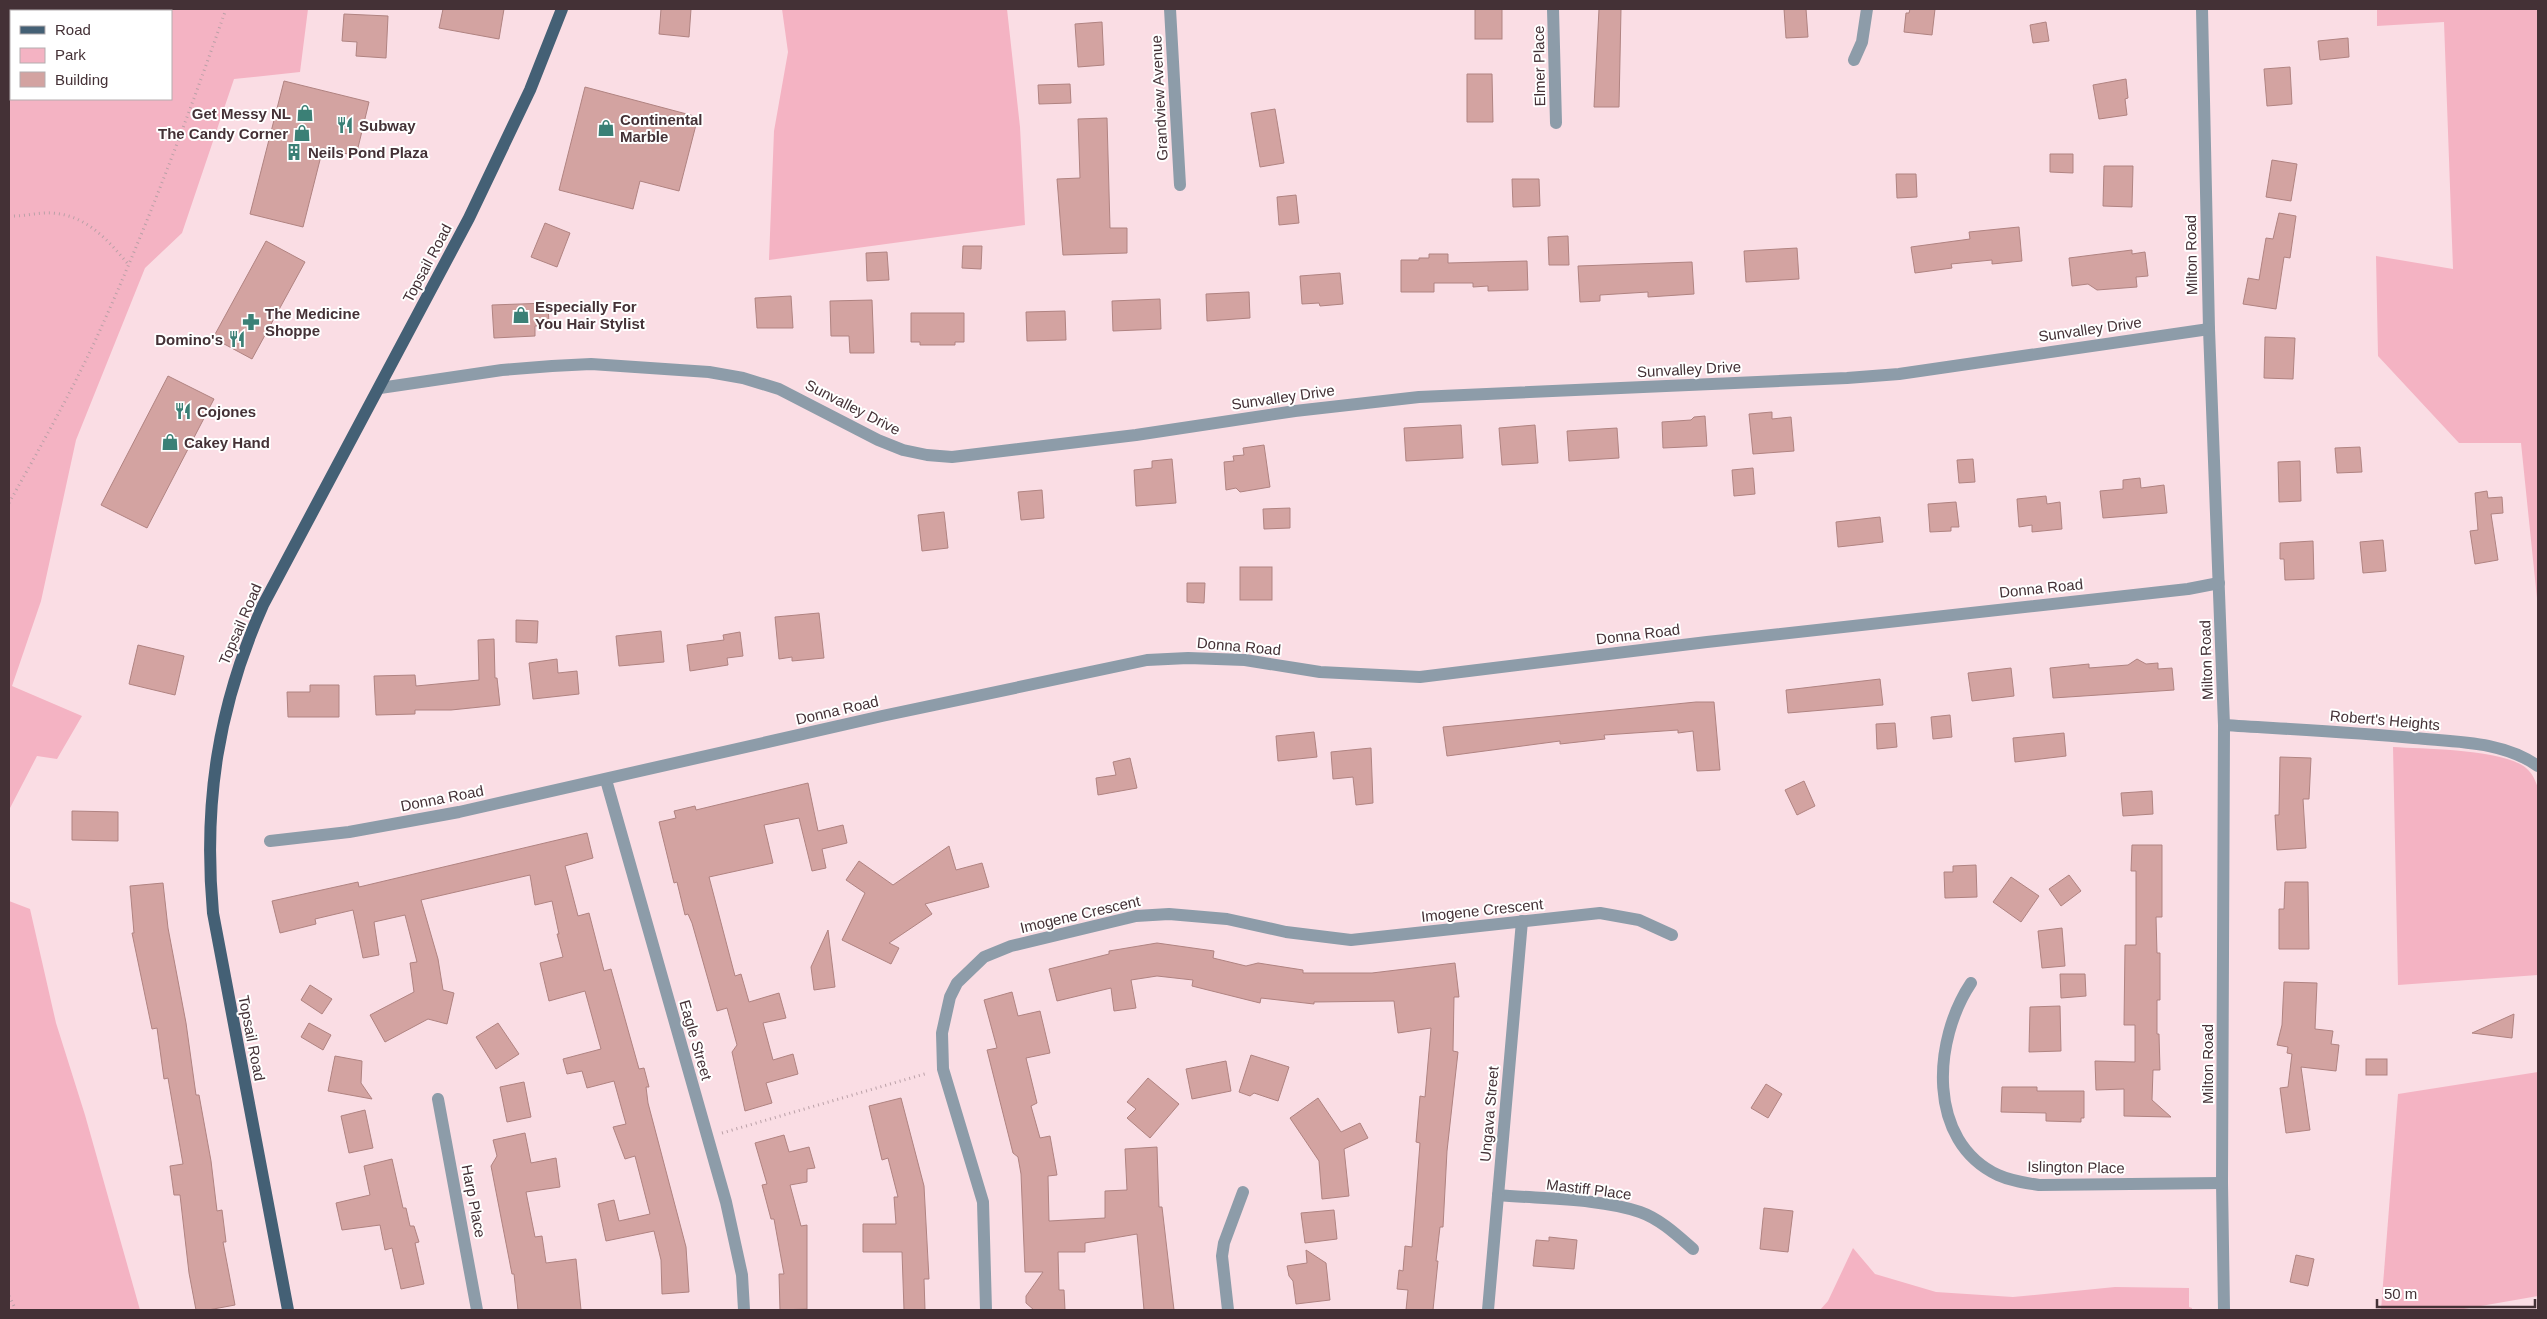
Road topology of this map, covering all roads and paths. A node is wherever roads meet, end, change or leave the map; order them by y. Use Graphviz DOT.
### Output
graph roads {
  1 [pos="226,9"];
  2 [pos="562,9"];
  3 [pos="1170,9"];
  4 [pos="1553,9"];
  5 [pos="1867,9"];
  6 [pos="2202,9"];
  7 [pos="1854,60"];
  8 [pos="1556,123"];
  9 [pos="1180,185"];
  10 [pos="9,216"];
  11 [pos="128,264"];
  12 [pos="2209,329"];
  13 [pos="380,388"];
  14 [pos="9,503"];
  15 [pos="2219,583"];
  16 [pos="2224,725"];
  17 [pos="2538,766"];
  18 [pos="606,780"];
  19 [pos="270,840"];
  20 [pos="1522,921"];
  21 [pos="1672,935"];
  22 [pos="1971,984"];
  23 [pos="943,1069"];
  24 [pos="438,1099"];
  25 [pos="707,1138"];
  26 [pos="2222,1183"];
  27 [pos="1243,1192"];
  28 [pos="1498,1195"];
  29 [pos="1694,1248"];
  30 [pos="9,1296"];
  31 [pos="16,1310"];
  32 [pos="288,1310"];
  33 [pos="477,1310"];
  34 [pos="744,1310"];
  35 [pos="986,1310"];
  36 [pos="1228,1310"];
  37 [pos="1488,1310"];
  38 [pos="2224,1310"];
  1 -- 11 [label="path"];
  2 -- 13 [label="main road, Topsail Road"];
  3 -- 9 [label="street, Grandview Avenue"];
  4 -- 8 [label="street, Elmer Place"];
  5 -- 7 [label="street"];
  6 -- 12 [label="street, Milton Road"];
  10 -- 11 [label="path"];
  11 -- 14 [label="path"];
  12 -- 13 [label="street, Sunvalley Drive"];
  12 -- 15 [label="street, Milton Road"];
  13 -- 32 [label="main road, Topsail Road"];
  15 -- 16 [label="street, Milton Road"];
  15 -- 18 [label="street, Donna Road"];
  16 -- 17 [label="street, Robert's Heights"];
  16 -- 26 [label="street, Milton Road"];
  18 -- 19 [label="street, Donna Road"];
  18 -- 25 [label="street, Eagle Street"];
  20 -- 21 [label="street, Imogene Crescent"];
  20 -- 23 [label="street, Imogene Crescent"];
  20 -- 28 [label="street, Ungava Street"];
  22 -- 26 [label="street, Islington Place"];
  23 -- 25 [label="path"];
  23 -- 35 [label="street, Imogene Crescent"];
  24 -- 33 [label="street, Harp Place"];
  25 -- 34 [label="street, Eagle Street"];
  26 -- 38 [label="street, Milton Road"];
  27 -- 36 [label="street"];
  28 -- 29 [label="street, Mastiff Place"];
  28 -- 37 [label="street, Ungava Street"];
  30 -- 31 [label="path"];
}
